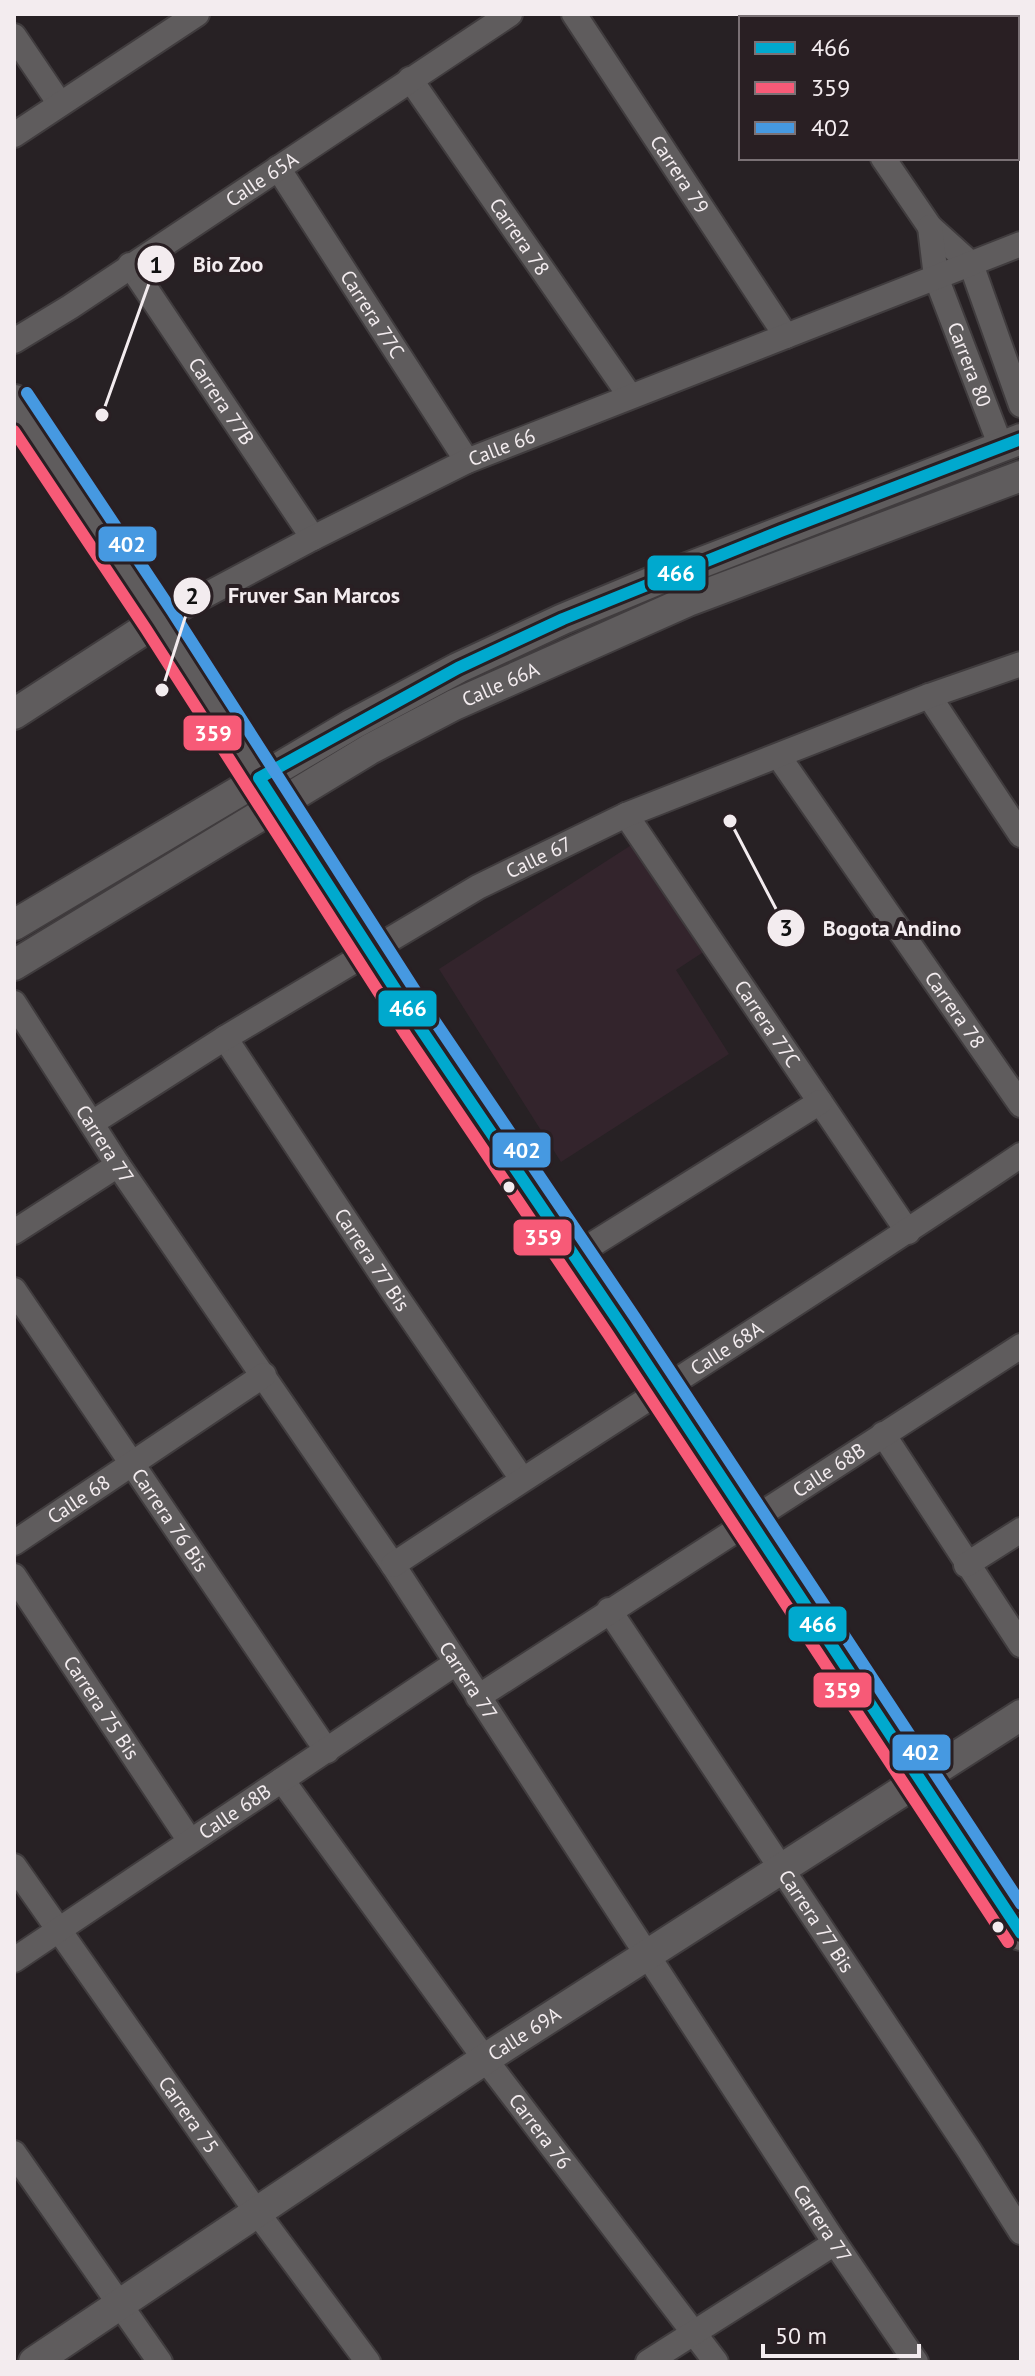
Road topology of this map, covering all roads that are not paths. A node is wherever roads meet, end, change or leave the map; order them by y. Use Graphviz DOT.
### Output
graph roads {
  1 [pos="510,14"];
  2 [pos="574,14"];
  3 [pos="195,15"];
  4 [pos="14,36"];
  5 [pos="410,79"];
  6 [pos="60,104"];
  7 [pos="14,135"];
  8 [pos="884,160"];
  9 [pos="278,168"];
  10 [pos="930,227"];
  11 [pos="1021,244"];
  12 [pos="971,264"];
  13 [pos="130,265"];
  14 [pos="936,277"];
  15 [pos="786,336"];
  16 [pos="14,341"];
  17 [pos="630,396"];
  18 [pos="14,402"];
  19 [pos="1021,405"];
  20 [pos="1011,443"];
  21 [pos="467,461"];
  22 [pos="1018,485"];
  23 [pos="313,538"];
  24 [pos="159,620"];
  25 [pos="1021,664"];
  26 [pos="929,696"];
  27 [pos="15,711"];
  28 [pos="779,757"];
  29 [pos="268,791"];
  30 [pos="626,815"];
  31 [pos="1021,835"];
  32 [pos="14,925"];
  33 [pos="372,952"];
  34 [pos="14,965"];
  35 [pos="14,1003"];
  36 [pos="225,1038"];
  37 [pos="820,1102"];
  38 [pos="1021,1105"];
  39 [pos="92,1123"];
  40 [pos="1021,1155"];
  41 [pos="118,1165"];
  42 [pos="14,1232"];
  43 [pos="908,1232"];
  44 [pos="574,1256"];
  45 [pos="14,1290"];
  46 [pos="1021,1346"];
  47 [pos="264,1375"];
  48 [pos="662,1388"];
  49 [pos="883,1434"];
  50 [pos="132,1464"];
  51 [pos="522,1479"];
  52 [pos="750,1520"];
  53 [pos="1021,1530"];
  54 [pos="14,1543"];
  55 [pos="393,1565"];
  56 [pos="966,1565"];
  57 [pos="14,1576"];
  58 [pos="609,1610"];
  59 [pos="1021,1645"];
  60 [pos="456,1663"];
  61 [pos="478,1697"];
  62 [pos="1021,1715"];
  63 [pos="327,1751"];
  64 [pos="282,1780"];
  65 [pos="920,1780"];
  66 [pos="190,1841"];
  67 [pos="14,1866"];
  68 [pos="782,1867"];
  69 [pos="58,1930"];
  70 [pos="1021,1933"];
  71 [pos="646,1954"];
  72 [pos="14,1960"];
  73 [pos="485,2059"];
  74 [pos="14,2153"];
  75 [pos="256,2211"];
  76 [pos="1021,2232"];
  77 [pos="835,2243"];
  78 [pos="119,2304"];
  79 [pos="692,2331"];
  80 [pos="34,2362"];
  81 [pos="160,2362"];
  82 [pos="368,2362"];
  83 [pos="648,2362"];
  84 [pos="716,2362"];
  85 [pos="916,2362"];
  1 -- 5 [label="street, Calle 65A"];
  2 -- 15 [label="street, Carrera 79"];
  3 -- 6 [label="street"];
  4 -- 6 [label="street"];
  5 -- 9 [label="street, Calle 65A"];
  5 -- 17 [label="street, Carrera 78"];
  6 -- 7 [label="street"];
  8 -- 10 [label="street, Carrera 80"];
  9 -- 13 [label="street, Calle 65A"];
  9 -- 21 [label="street, Carrera 77C"];
  10 -- 12 [label="street, Carrera 80"];
  10 -- 14 [label="street, Carrera 80"];
  11 -- 12 [label="street, Calle 66"];
  12 -- 14 [label="street, Calle 66"];
  12 -- 19 [label="street, Carrera 80"];
  13 -- 16 [label="street, Calle 65A"];
  13 -- 23 [label="street, Carrera 77B"];
  14 -- 15 [label="street, Calle 66"];
  14 -- 20 [label="street, Carrera 80"];
  15 -- 17 [label="street, Calle 66"];
  17 -- 21 [label="street, Calle 66"];
  18 -- 24 [label="main road"];
  20 -- 22 [label="street, Carrera 80"];
  20 -- 29 [label="street, Calle 66A"];
  21 -- 23 [label="street, Calle 66"];
  22 -- 29 [label="street, Calle 66A"];
  23 -- 24 [label="street, Calle 66"];
  24 -- 27 [label="street, Calle 66"];
  24 -- 29 [label="main road"];
  25 -- 26 [label="street, Calle 67"];
  26 -- 28 [label="street, Calle 67"];
  26 -- 31 [label="street"];
  28 -- 30 [label="street, Calle 67"];
  28 -- 38 [label="street, Carrera 78"];
  29 -- 32 [label="street, Calle 66A"];
  29 -- 33 [label="main road"];
  29 -- 34 [label="street, Calle 66A"];
  30 -- 33 [label="street, Calle 67"];
  30 -- 37 [label="street, Carrera 77C"];
  33 -- 36 [label="street, Calle 67"];
  33 -- 44 [label="main road"];
  35 -- 39 [label="street, Carrera 77"];
  36 -- 39 [label="street, Calle 67"];
  36 -- 51 [label="street, Carrera 77 Bis"];
  37 -- 43 [label="street, Carrera 77C"];
  37 -- 44 [label="street"];
  39 -- 41 [label="street, Carrera 77"];
  40 -- 43 [label="street, Calle 68A"];
  41 -- 42 [label="street"];
  41 -- 47 [label="street, Carrera 77"];
  43 -- 48 [label="street, Calle 68A"];
  44 -- 48 [label="main road"];
  45 -- 50 [label="street, Carrera 76 Bis"];
  46 -- 49 [label="street, Calle 68B"];
  47 -- 50 [label="street, Calle 68"];
  47 -- 55 [label="street, Carrera 77"];
  48 -- 51 [label="street, Calle 68A"];
  48 -- 52 [label="main road"];
  49 -- 52 [label="street, Calle 68B"];
  49 -- 56 [label="street"];
  50 -- 54 [label="street, Calle 68"];
  50 -- 63 [label="street, Carrera 76 Bis"];
  51 -- 55 [label="street, Calle 68A"];
  52 -- 58 [label="street, Calle 68B"];
  52 -- 65 [label="main road"];
  53 -- 56 [label="street"];
  55 -- 60 [label="street, Carrera 77"];
  56 -- 59 [label="street"];
  57 -- 66 [label="street, Carrera 75 Bis"];
  58 -- 61 [label="street, Calle 68B"];
  58 -- 68 [label="street, Carrera 77 Bis"];
  60 -- 61 [label="street, Carrera 77"];
  60 -- 63 [label="street, Calle 68B"];
  61 -- 71 [label="street, Carrera 77"];
  62 -- 65 [label="street, Calle 69A"];
  63 -- 64 [label="street, Calle 68B"];
  64 -- 66 [label="street, Calle 68B"];
  64 -- 73 [label="street, Carrera 76"];
  65 -- 68 [label="street, Calle 69A"];
  65 -- 70 [label="main road"];
  66 -- 69 [label="street, Calle 68B"];
  67 -- 69 [label="street, Carrera 75"];
  68 -- 71 [label="street, Calle 69A"];
  68 -- 76 [label="street, Carrera 77 Bis"];
  69 -- 72 [label="street, Calle 68B"];
  69 -- 75 [label="street, Carrera 75"];
  71 -- 73 [label="street, Calle 69A"];
  71 -- 77 [label="street, Carrera 77"];
  73 -- 75 [label="street, Calle 69A"];
  73 -- 79 [label="street, Carrera 76"];
  74 -- 78 [label="street"];
  75 -- 78 [label="street, Calle 69A"];
  75 -- 82 [label="street, Carrera 75"];
  77 -- 79 [label="street"];
  77 -- 85 [label="street, Carrera 77"];
  78 -- 80 [label="street, Calle 69A"];
  78 -- 81 [label="street"];
  79 -- 83 [label="street"];
  79 -- 84 [label="street, Carrera 76"];
}
